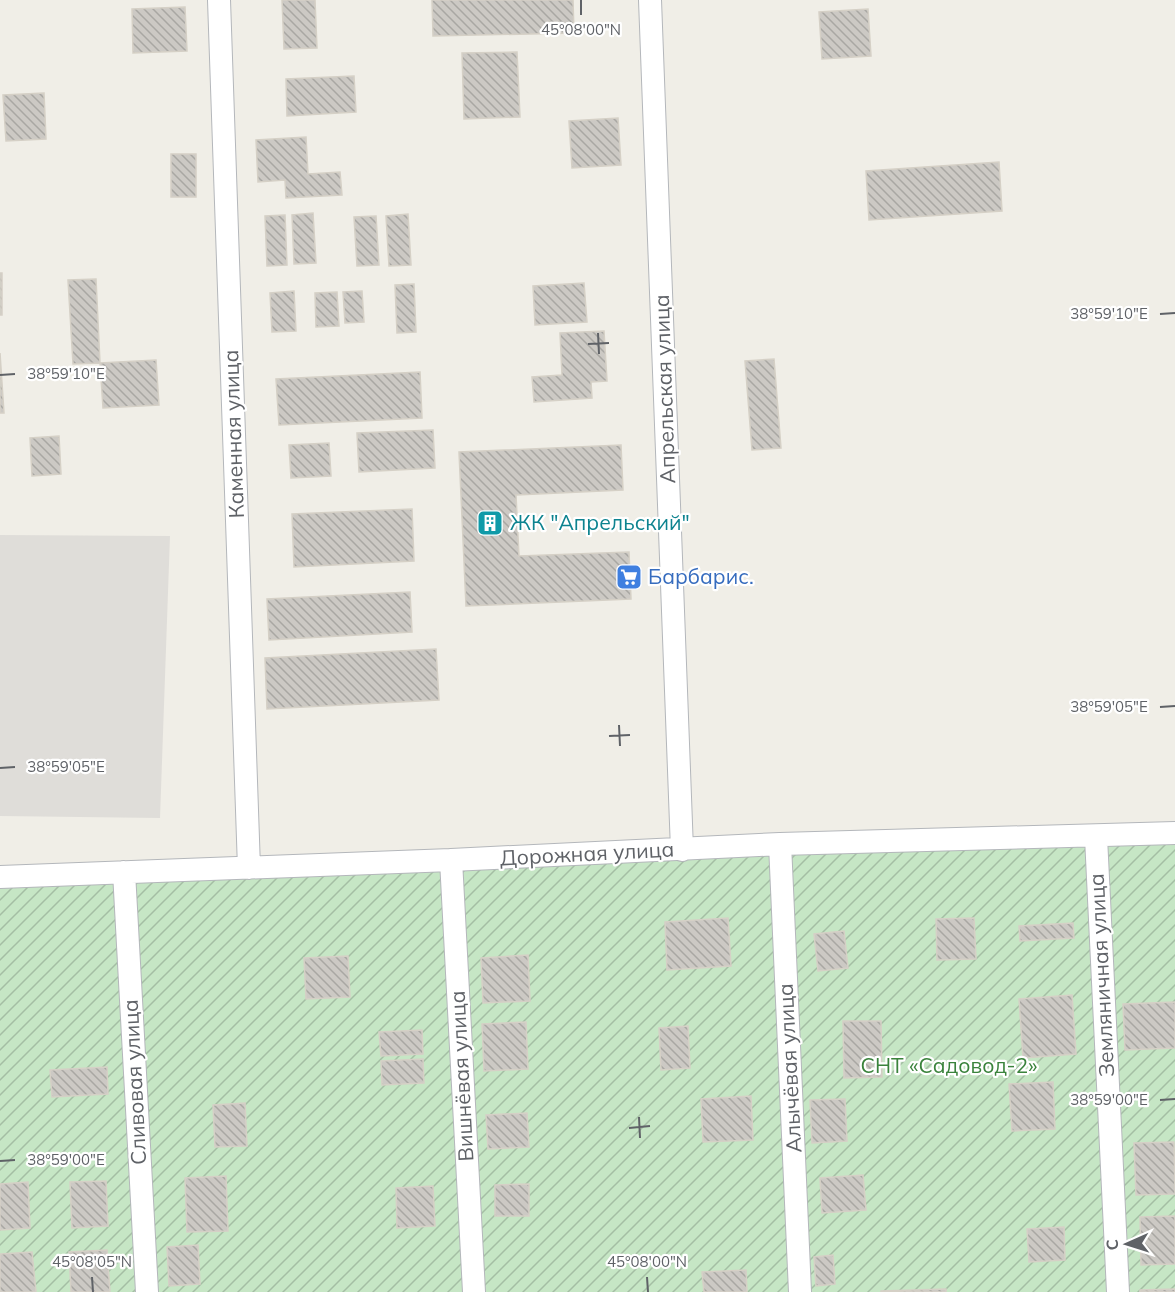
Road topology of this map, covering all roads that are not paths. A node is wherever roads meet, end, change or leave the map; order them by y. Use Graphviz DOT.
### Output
graph roads {
  1 [pos="219,0"];
  2 [pos="650,0"];
  3 [pos="1175,834"];
  4 [pos="1096,837"];
  5 [pos="780,844"];
  6 [pos="682,850"];
  7 [pos="451,860"];
  8 [pos="249,868"];
  9 [pos="124,872"];
  10 [pos="0,877"];
  11 [pos="147,1292"];
  12 [pos="474,1292"];
  13 [pos="800,1292"];
  14 [pos="1118,1292"];
  1 -- 8 [label="street, Каменная улица"];
  2 -- 6 [label="street, Апрельская улица"];
  3 -- 4 [label="street, Дорожная улица"];
  4 -- 5 [label="street, Дорожная улица"];
  4 -- 14 [label="street, Земляничная улица"];
  5 -- 6 [label="street, Дорожная улица"];
  5 -- 13 [label="street, Алычёвая улица"];
  6 -- 7 [label="street, Дорожная улица"];
  7 -- 8 [label="street, Дорожная улица"];
  7 -- 12 [label="street, Вишнёвая улица"];
  8 -- 9 [label="street, Дорожная улица"];
  9 -- 10 [label="street, Дорожная улица"];
  9 -- 11 [label="street, Сливовая улица"];
}
